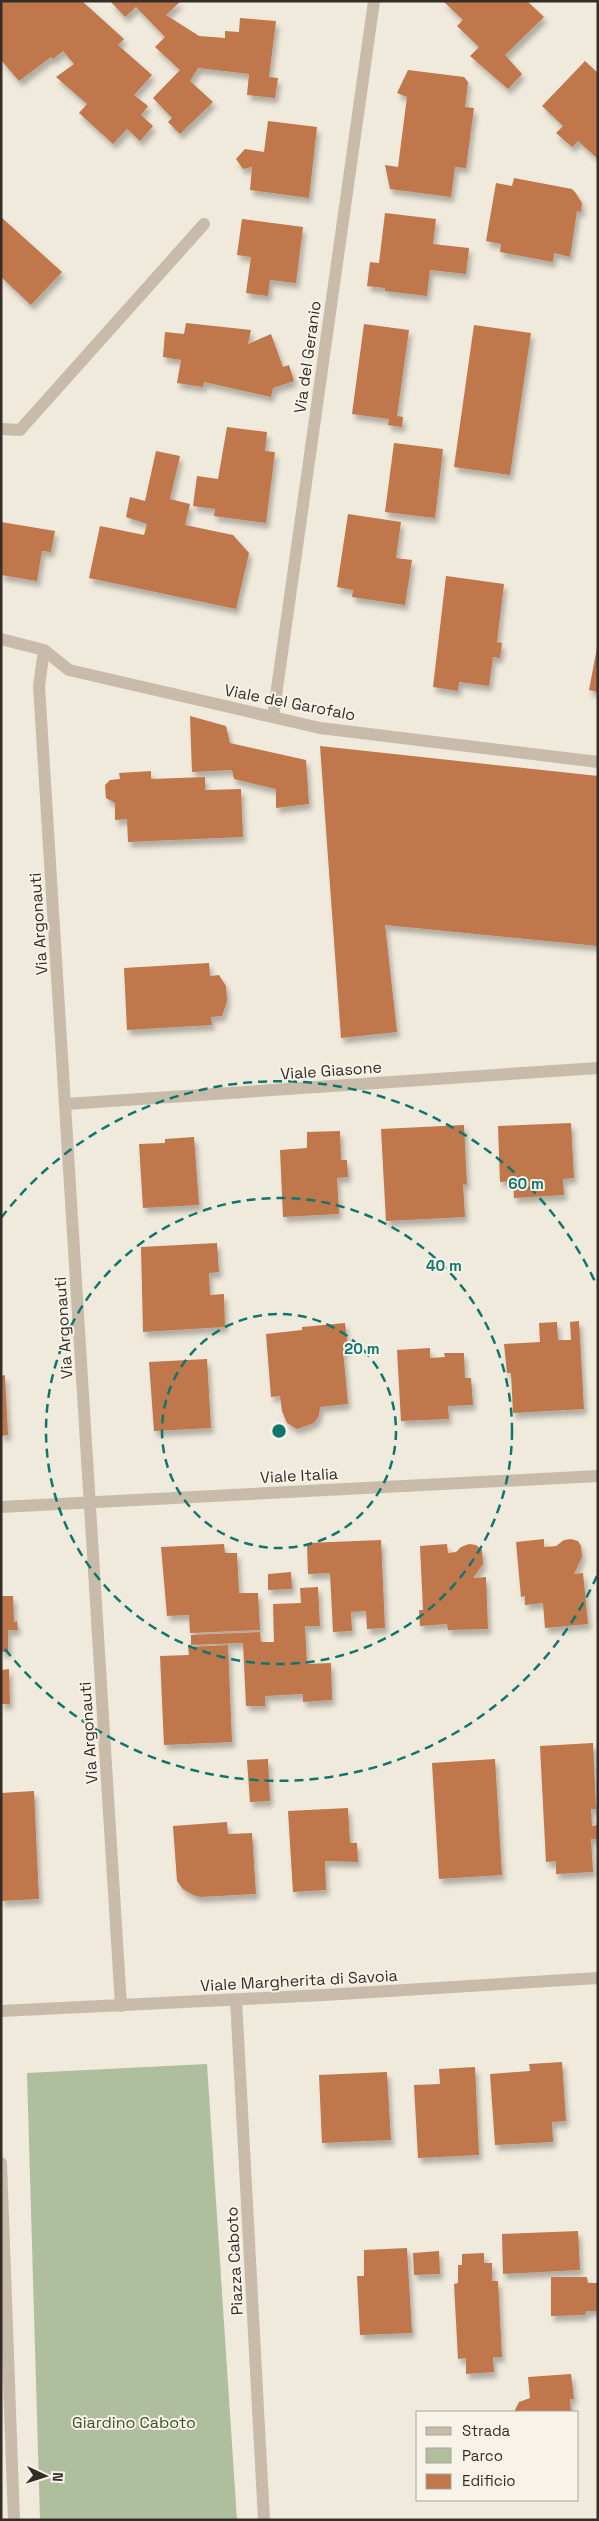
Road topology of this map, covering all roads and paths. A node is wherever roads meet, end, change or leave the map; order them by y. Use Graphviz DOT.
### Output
graph roads {
  1 [pos="374,1"];
  2 [pos="204,224"];
  3 [pos="1,429"];
  4 [pos="1,638"];
  5 [pos="44,650"];
  6 [pos="273,717"];
  7 [pos="598,762"];
  8 [pos="598,1068"];
  9 [pos="66,1104"];
  10 [pos="598,1476"];
  11 [pos="90,1503"];
  12 [pos="1,1507"];
  13 [pos="598,1978"];
  14 [pos="236,2000"];
  15 [pos="121,2006"];
  16 [pos="1,2012"];
  17 [pos="1,2163"];
  18 [pos="14,2520"];
  19 [pos="264,2520"];
  1 -- 6 [label="street, Via del Geranio"];
  2 -- 3 [label="street"];
  4 -- 5 [label="street"];
  5 -- 6 [label="street, Viale del Garofalo"];
  5 -- 9 [label="street, Via Argonauti"];
  6 -- 7 [label="street, Viale del Garofalo"];
  8 -- 9 [label="street, Viale Giasone"];
  9 -- 11 [label="street, Via Argonauti"];
  10 -- 11 [label="street, Viale Italia"];
  11 -- 12 [label="street, Viale Italia"];
  11 -- 15 [label="street, Via Argonauti"];
  13 -- 14 [label="street, Viale Margherita di Savoia"];
  14 -- 15 [label="street, Viale Margherita di Savoia"];
  14 -- 19 [label="street, Piazza Caboto"];
  15 -- 16 [label="street, Viale Margherita di Savoia"];
  17 -- 18 [label="street"];
}
